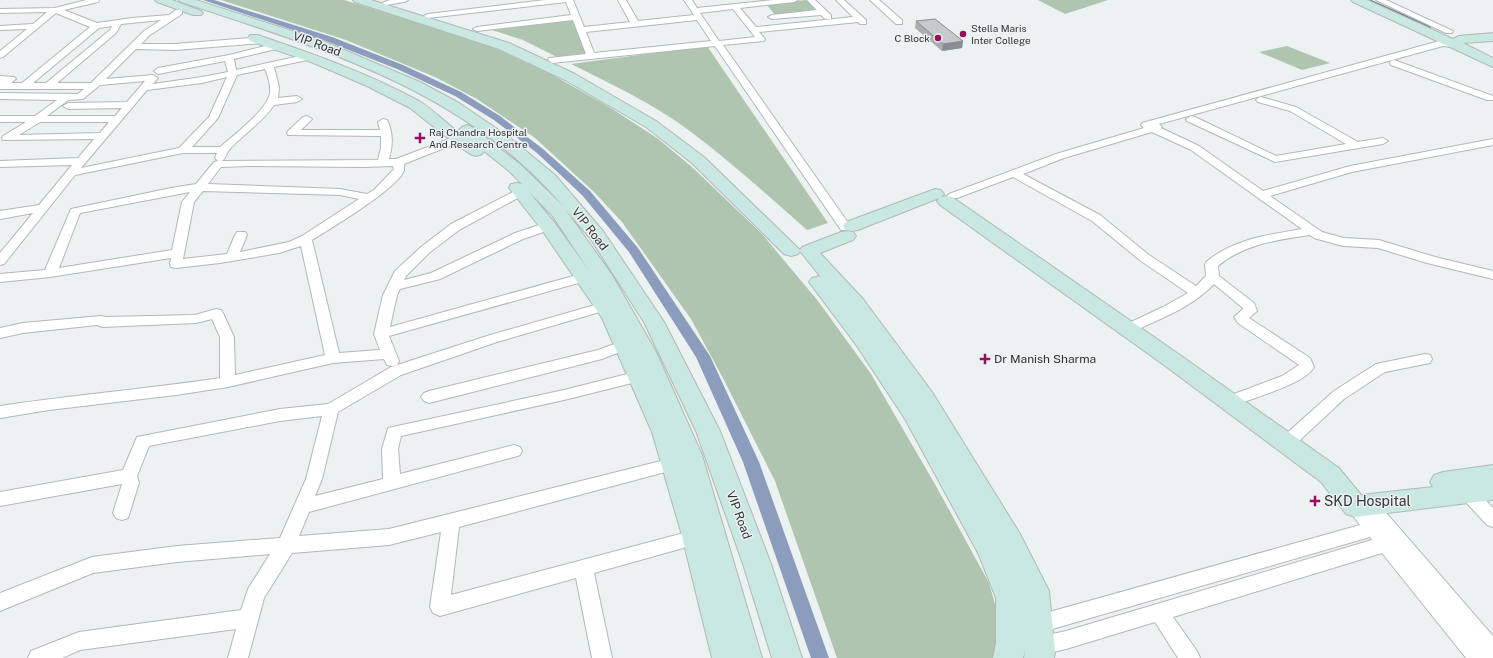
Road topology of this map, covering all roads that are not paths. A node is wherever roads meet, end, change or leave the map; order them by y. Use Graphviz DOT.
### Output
graph roads {
  1 [pos="95,0"];
  2 [pos="144,0"];
  3 [pos="161,0"];
  4 [pos="359,0"];
  5 [pos="404,0"];
  6 [pos="564,0"];
  7 [pos="569,0"];
  8 [pos="622,0"];
  9 [pos="688,0"];
  10 [pos="794,0"];
  11 [pos="812,0"];
  12 [pos="840,0"];
  13 [pos="874,0"];
  14 [pos="1357,0"];
  15 [pos="1380,0"];
  16 [pos="44,2"];
  17 [pos="380,2"];
  18 [pos="760,4"];
  19 [pos="735,7"];
  20 [pos="56,10"];
  21 [pos="178,10"];
  22 [pos="0,11"];
  23 [pos="823,12"];
  24 [pos="697,14"];
  25 [pos="428,16"];
  26 [pos="576,17"];
  27 [pos="772,17"];
  28 [pos="118,22"];
  29 [pos="832,22"];
  30 [pos="899,22"];
  31 [pos="635,24"];
  32 [pos="34,26"];
  33 [pos="96,26"];
  34 [pos="781,27"];
  35 [pos="0,28"];
  36 [pos="477,29"];
  37 [pos="581,30"];
  38 [pos="754,30"];
  39 [pos="1449,31"];
  40 [pos="1493,38"];
  41 [pos="20,39"];
  42 [pos="0,42"];
  43 [pos="269,43"];
  44 [pos="718,44"];
  45 [pos="1453,44"];
  46 [pos="133,46"];
  47 [pos="0,55"];
  48 [pos="591,56"];
  49 [pos="309,57"];
  50 [pos="229,58"];
  51 [pos="552,60"];
  52 [pos="165,62"];
  53 [pos="1394,63"];
  54 [pos="1493,63"];
  55 [pos="269,66"];
  56 [pos="156,74"];
  57 [pos="233,74"];
  58 [pos="0,79"];
  59 [pos="96,84"];
  60 [pos="24,86"];
  61 [pos="48,86"];
  62 [pos="145,88"];
  63 [pos="0,96"];
  64 [pos="1490,98"];
  65 [pos="297,99"];
  66 [pos="1261,100"];
  67 [pos="67,101"];
  68 [pos="272,102"];
  69 [pos="129,105"];
  70 [pos="0,119"];
  71 [pos="117,119"];
  72 [pos="307,119"];
  73 [pos="1191,119"];
  74 [pos="36,120"];
  75 [pos="383,122"];
  76 [pos="1149,127"];
  77 [pos="387,133"];
  78 [pos="103,136"];
  79 [pos="458,139"];
  80 [pos="2,141"];
  81 [pos="1383,141"];
  82 [pos="1493,142"];
  83 [pos="1355,145"];
  84 [pos="183,150"];
  85 [pos="223,150"];
  86 [pos="81,161"];
  87 [pos="398,162"];
  88 [pos="382,163"];
  89 [pos="0,164"];
  90 [pos="218,164"];
  91 [pos="71,173"];
  92 [pos="1013,173"];
  93 [pos="198,187"];
  94 [pos="521,192"];
  95 [pos="1262,196"];
  96 [pos="946,197"];
  97 [pos="368,198"];
  98 [pos="43,208"];
  99 [pos="0,215"];
  100 [pos="548,226"];
  101 [pos="849,230"];
  102 [pos="1313,231"];
  103 [pos="241,235"];
  104 [pos="306,239"];
  105 [pos="801,249"];
  106 [pos="178,253"];
  107 [pos="232,257"];
  108 [pos="1,260"];
  109 [pos="50,273"];
  110 [pos="1493,275"];
  111 [pos="584,277"];
  112 [pos="1213,277"];
  113 [pos="0,278"];
  114 [pos="394,286"];
  115 [pos="1197,293"];
  116 [pos="605,306"];
  117 [pos="1136,325"];
  118 [pos="0,332"];
  119 [pos="380,334"];
  120 [pos="624,345"];
  121 [pos="389,354"];
  122 [pos="333,358"];
  123 [pos="1425,359"];
  124 [pos="396,371"];
  125 [pos="639,376"];
  126 [pos="228,382"];
  127 [pos="429,397"];
  128 [pos="1239,398"];
  129 [pos="331,409"];
  130 [pos="0,412"];
  131 [pos="1293,437"];
  132 [pos="514,451"];
  133 [pos="673,464"];
  134 [pos="1493,475"];
  135 [pos="129,476"];
  136 [pos="392,483"];
  137 [pos="1493,490"];
  138 [pos="1468,493"];
  139 [pos="0,500"];
  140 [pos="302,507"];
  141 [pos="1364,508"];
  142 [pos="122,513"];
  143 [pos="1493,520"];
  144 [pos="451,522"];
  145 [pos="695,538"];
  146 [pos="1392,542"];
  147 [pos="287,544"];
  148 [pos="584,568"];
  149 [pos="1215,574"];
  150 [pos="1229,591"];
  151 [pos="0,602"];
  152 [pos="1159,612"];
  153 [pos="249,618"];
  154 [pos="1039,642"];
  155 [pos="1010,647"];
  156 [pos="1493,651"];
  157 [pos="38,658"];
  158 [pos="238,658"];
  159 [pos="602,658"];
  160 [pos="727,658"];
  161 [pos="747,658"];
  162 [pos="787,658"];
  163 [pos="1190,658"];
  164 [pos="1479,658"];
  1 -- 20 [label="street"];
  2 -- 21 [label="street, VIP Road"];
  3 -- 161 [label="street, VIP Road"];
  4 -- 105 [label="street"];
  5 -- 17 [label="street"];
  6 -- 25 [label="street"];
  7 -- 26 [label="street"];
  8 -- 31 [label="street"];
  9 -- 24 [label="street"];
  10 -- 18 [label="street"];
  11 -- 23 [label="street"];
  12 -- 29 [label="street"];
  13 -- 30 [label="street"];
  14 -- 45 [label="street"];
  15 -- 39 [label="street"];
  16 -- 20 [label="street"];
  17 -- 25 [label="street"];
  18 -- 19 [label="street"];
  18 -- 27 [label="street"];
  19 -- 24 [label="street"];
  19 -- 38 [label="street"];
  20 -- 22 [label="street"];
  20 -- 32 [label="street"];
  20 -- 33 [label="street"];
  21 -- 28 [label="street"];
  21 -- 43 [label="street, VIP Road"];
  21 -- 46 [label="street"];
  21 -- 162 [label="street, VIP Road"];
  23 -- 27 [label="street"];
  23 -- 29 [label="street"];
  24 -- 31 [label="street"];
  24 -- 44 [label="street"];
  25 -- 36 [label="street"];
  26 -- 36 [label="street"];
  26 -- 37 [label="street"];
  27 -- 34 [label="street"];
  28 -- 33 [label="street"];
  28 -- 61 [label="street"];
  29 -- 34 [label="street"];
  31 -- 37 [label="street"];
  32 -- 35 [label="street"];
  32 -- 41 [label="street"];
  33 -- 60 [label="street"];
  34 -- 38 [label="street"];
  36 -- 51 [label="street"];
  37 -- 48 [label="street"];
  38 -- 44 [label="street"];
  40 -- 45 [label="street"];
  41 -- 42 [label="street"];
  41 -- 47 [label="street"];
  43 -- 46 [label="street"];
  43 -- 49 [label="street, VIP Road"];
  43 -- 50 [label="street"];
  44 -- 48 [label="street"];
  44 -- 101 [label="street"];
  45 -- 53 [label="street"];
  45 -- 54 [label="street"];
  45 -- 76 [label="street"];
  46 -- 59 [label="street"];
  48 -- 51 [label="street"];
  49 -- 55 [label="street"];
  49 -- 79 [label="street, VIP Road"];
  50 -- 56 [label="street"];
  50 -- 57 [label="street"];
  51 -- 105 [label="street"];
  52 -- 56 [label="street"];
  53 -- 64 [label="street"];
  53 -- 66 [label="street"];
  55 -- 57 [label="street"];
  55 -- 68 [label="street"];
  56 -- 59 [label="street"];
  56 -- 62 [label="street"];
  57 -- 62 [label="street"];
  57 -- 84 [label="street"];
  58 -- 60 [label="street"];
  59 -- 61 [label="street"];
  59 -- 67 [label="street"];
  60 -- 61 [label="street"];
  62 -- 69 [label="street"];
  63 -- 67 [label="street"];
  65 -- 68 [label="street"];
  66 -- 73 [label="street"];
  66 -- 83 [label="street"];
  67 -- 69 [label="street"];
  67 -- 74 [label="street"];
  68 -- 85 [label="street"];
  69 -- 71 [label="street"];
  70 -- 74 [label="street"];
  71 -- 74 [label="street"];
  71 -- 78 [label="street"];
  72 -- 77 [label="street"];
  73 -- 76 [label="street"];
  73 -- 83 [label="street"];
  74 -- 80 [label="street"];
  75 -- 77 [label="street"];
  76 -- 92 [label="street"];
  76 -- 95 [label="street"];
  76 -- 96 [label="street"];
  77 -- 88 [label="street"];
  78 -- 80 [label="street"];
  78 -- 86 [label="street"];
  79 -- 87 [label="street"];
  79 -- 94 [label="street, VIP Road"];
  81 -- 83 [label="street"];
  82 -- 95 [label="street"];
  84 -- 85 [label="street"];
  84 -- 91 [label="street"];
  85 -- 90 [label="street"];
  86 -- 89 [label="street"];
  86 -- 91 [label="street"];
  87 -- 88 [label="street"];
  87 -- 97 [label="street"];
  88 -- 90 [label="street"];
  90 -- 93 [label="street"];
  91 -- 98 [label="street"];
  92 -- 96 [label="street"];
  92 -- 115 [label="street"];
  93 -- 97 [label="street"];
  93 -- 106 [label="street"];
  93 -- 109 [label="street"];
  94 -- 100 [label="street, VIP Road"];
  94 -- 114 [label="street"];
  95 -- 102 [label="street"];
  96 -- 101 [label="street"];
  96 -- 117 [label="street"];
  96 -- 141 [label="street"];
  97 -- 104 [label="street"];
  98 -- 99 [label="street"];
  98 -- 108 [label="street"];
  100 -- 111 [label="street, VIP Road"];
  100 -- 114 [label="street"];
  101 -- 105 [label="street"];
  102 -- 110 [label="street"];
  102 -- 112 [label="street"];
  103 -- 107 [label="street"];
  104 -- 107 [label="street"];
  104 -- 122 [label="street"];
  105 -- 154 [label="street"];
  105 -- 155 [label="street"];
  106 -- 107 [label="street"];
  106 -- 109 [label="street"];
  109 -- 113 [label="street"];
  111 -- 116 [label="street, VIP Road"];
  111 -- 119 [label="street"];
  112 -- 115 [label="street"];
  112 -- 128 [label="street"];
  114 -- 119 [label="street"];
  115 -- 117 [label="street"];
  116 -- 120 [label="street, VIP Road"];
  116 -- 124 [label="street"];
  117 -- 128 [label="street"];
  118 -- 126 [label="street"];
  119 -- 121 [label="street"];
  120 -- 125 [label="street, VIP Road"];
  120 -- 127 [label="street"];
  121 -- 122 [label="street"];
  121 -- 124 [label="street"];
  122 -- 126 [label="street"];
  123 -- 131 [label="street"];
  124 -- 129 [label="street"];
  125 -- 133 [label="street, VIP Road"];
  125 -- 136 [label="street"];
  126 -- 130 [label="street"];
  128 -- 131 [label="street"];
  129 -- 135 [label="street"];
  129 -- 140 [label="street"];
  131 -- 141 [label="street"];
  132 -- 136 [label="street"];
  133 -- 144 [label="street"];
  133 -- 145 [label="street, VIP Road"];
  134 -- 141 [label="street"];
  135 -- 139 [label="street"];
  135 -- 142 [label="street"];
  136 -- 140 [label="street"];
  137 -- 138 [label="street"];
  138 -- 141 [label="street"];
  138 -- 143 [label="street"];
  140 -- 147 [label="street"];
  141 -- 146 [label="street"];
  141 -- 149 [label="street"];
  144 -- 147 [label="street"];
  144 -- 148 [label="street"];
  145 -- 148 [label="street"];
  145 -- 160 [label="street, VIP Road"];
  146 -- 150 [label="street"];
  146 -- 156 [label="street"];
  146 -- 164 [label="street"];
  147 -- 151 [label="street"];
  147 -- 153 [label="street"];
  148 -- 159 [label="street"];
  149 -- 150 [label="street"];
  149 -- 154 [label="street"];
  150 -- 152 [label="street"];
  152 -- 154 [label="street"];
  152 -- 163 [label="street"];
  153 -- 157 [label="street"];
  153 -- 158 [label="street"];
  154 -- 155 [label="street"];
}
